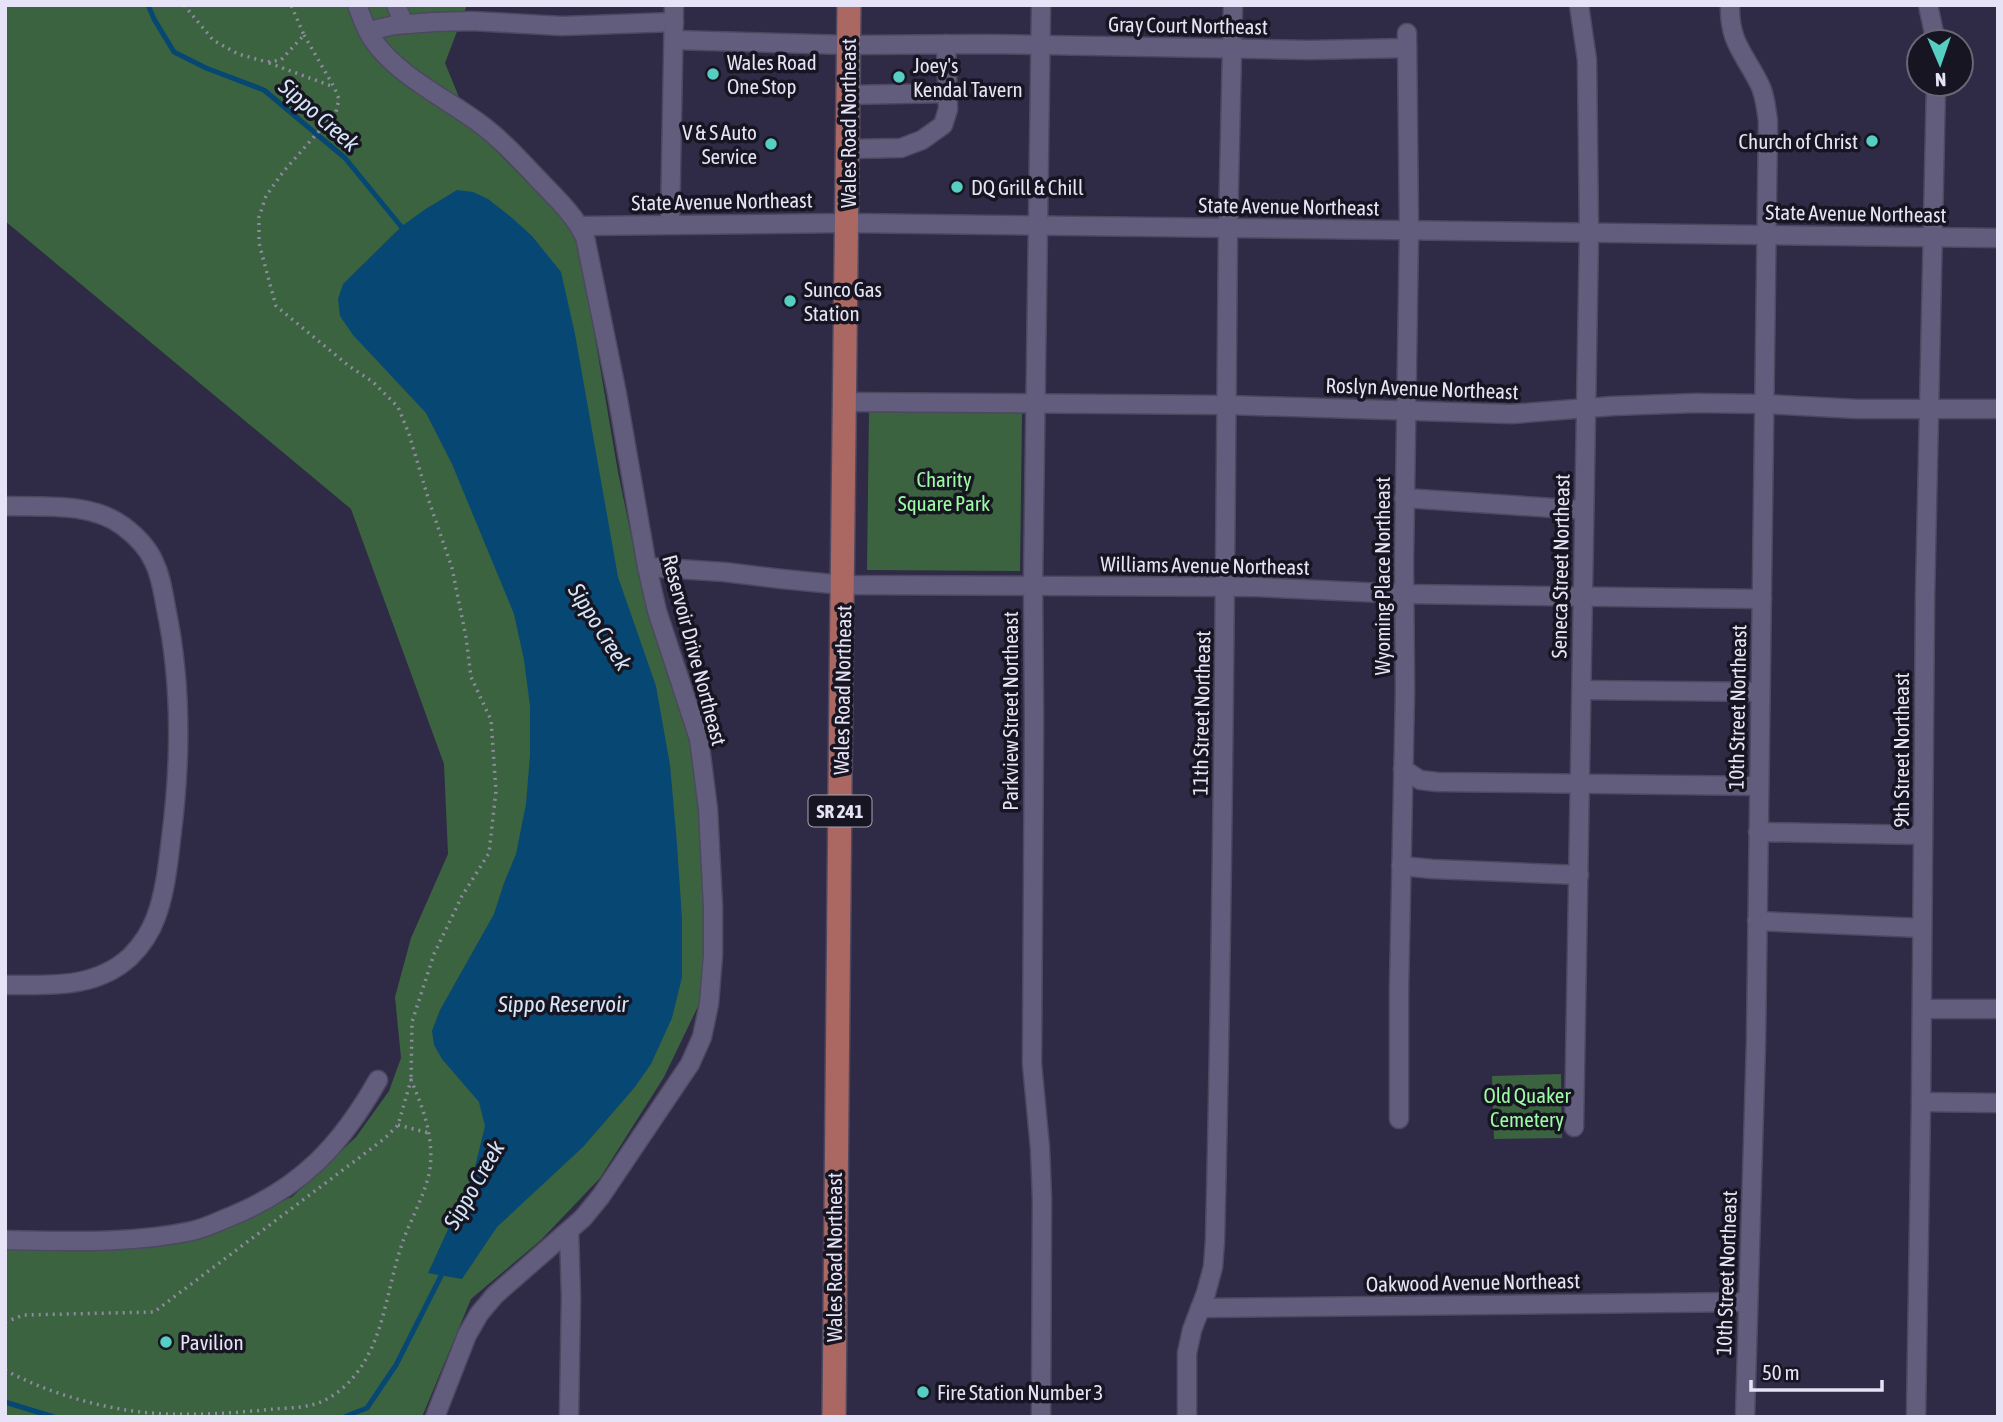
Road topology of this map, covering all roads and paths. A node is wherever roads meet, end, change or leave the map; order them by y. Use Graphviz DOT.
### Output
graph roads {
  1 [pos="184,5"];
  2 [pos="291,5"];
  3 [pos="358,5"];
  4 [pos="396,5"];
  5 [pos="849,5"];
  6 [pos="1041,5"];
  7 [pos="1233,5"];
  8 [pos="1579,5"];
  9 [pos="1730,5"];
  10 [pos="1928,5"];
  11 [pos="674,22"];
  12 [pos="404,24"];
  13 [pos="1933,28"];
  14 [pos="368,31"];
  15 [pos="304,35"];
  16 [pos="1407,41"];
  17 [pos="946,44"];
  18 [pos="849,45"];
  19 [pos="1040,46"];
  20 [pos="1232,49"];
  21 [pos="267,62"];
  22 [pos="334,87"];
  23 [pos="947,93"];
  24 [pos="848,95"];
  25 [pos="1936,98"];
  26 [pos="847,149"];
  27 [pos="670,223"];
  28 [pos="847,223"];
  29 [pos="580,226"];
  30 [pos="1038,226"];
  31 [pos="1228,227"];
  32 [pos="1409,231"];
  33 [pos="1589,233"];
  34 [pos="1766,235"];
  35 [pos="1933,237"];
  36 [pos="1998,238"];
  37 [pos="845,402"];
  38 [pos="1036,404"];
  39 [pos="1764,404"];
  40 [pos="1227,405"];
  41 [pos="1586,409"];
  42 [pos="1929,409"];
  43 [pos="1998,410"];
  44 [pos="1405,411"];
  45 [pos="1404,498"];
  46 [pos="5,506"];
  47 [pos="1584,510"];
  48 [pos="647,567"];
  49 [pos="843,585"];
  50 [pos="1033,585"];
  51 [pos="1225,587"];
  52 [pos="1405,594"];
  53 [pos="1583,598"];
  54 [pos="1762,599"];
  55 [pos="1582,690"];
  56 [pos="1760,692"];
  57 [pos="1403,769"];
  58 [pos="1580,785"];
  59 [pos="1759,786"];
  60 [pos="1758,832"];
  61 [pos="1923,835"];
  62 [pos="1401,866"];
  63 [pos="1579,875"];
  64 [pos="1757,921"];
  65 [pos="1923,928"];
  66 [pos="5,985"];
  67 [pos="1922,1009"];
  68 [pos="1998,1009"];
  69 [pos="378,1080"];
  70 [pos="411,1080"];
  71 [pos="1921,1102"];
  72 [pos="1998,1103"];
  73 [pos="1399,1119"];
  74 [pos="398,1125"];
  75 [pos="1574,1127"];
  76 [pos="429,1133"];
  77 [pos="569,1231"];
  78 [pos="5,1240"];
  79 [pos="1747,1301"];
  80 [pos="1200,1308"];
  81 [pos="5,1322"];
  82 [pos="5,1370"];
  83 [pos="435,1417"];
  84 [pos="569,1417"];
  85 [pos="834,1417"];
  86 [pos="1041,1417"];
  87 [pos="1187,1417"];
  88 [pos="1745,1417"];
  89 [pos="1916,1417"];
  1 -- 21 [label="path"];
  2 -- 15 [label="path"];
  3 -- 14 [label="street, Reservoir Drive Northeast"];
  4 -- 12 [label="street"];
  5 -- 18 [label="main road, Wales Road Northeast / SR 241"];
  6 -- 19 [label="street, Parkview Street Northeast"];
  7 -- 20 [label="street, 11th Street Northeast"];
  8 -- 33 [label="street, Seneca Street Northeast"];
  9 -- 34 [label="street, 10th Street Northeast"];
  10 -- 13 [label="street"];
  11 -- 12 [label="street, Gray Court Northeast"];
  11 -- 18 [label="street, Gray Court Northeast"];
  11 -- 27 [label="street"];
  12 -- 14 [label="street, Gray Court Northeast"];
  14 -- 29 [label="street, Reservoir Drive Northeast"];
  15 -- 21 [label="path"];
  15 -- 22 [label="path"];
  16 -- 20 [label="street, Gray Court Northeast"];
  16 -- 32 [label="street, Wyoming Place Northeast"];
  17 -- 18 [label="street, Gray Court Northeast"];
  17 -- 19 [label="street, Gray Court Northeast"];
  17 -- 23 [label="street"];
  18 -- 24 [label="main road, Wales Road Northeast / SR 241"];
  19 -- 20 [label="street, Gray Court Northeast"];
  19 -- 30 [label="street, Parkview Street Northeast"];
  20 -- 31 [label="street, 11th Street Northeast"];
  21 -- 22 [label="path"];
  22 -- 70 [label="path"];
  23 -- 24 [label="street"];
  23 -- 26 [label="street"];
  24 -- 26 [label="main road, Wales Road Northeast / SR 241"];
  25 -- 35 [label="street, 9th Street Northeast"];
  26 -- 28 [label="main road, Wales Road Northeast / SR 241"];
  27 -- 28 [label="street, State Avenue Northeast"];
  27 -- 29 [label="street, State Avenue Northeast"];
  28 -- 30 [label="street, State Avenue Northeast"];
  28 -- 37 [label="main road, Wales Road Northeast / SR 241"];
  29 -- 48 [label="street, Reservoir Drive Northeast"];
  30 -- 31 [label="street, State Avenue Northeast"];
  30 -- 38 [label="street, Parkview Street Northeast"];
  31 -- 32 [label="street, State Avenue Northeast"];
  31 -- 40 [label="street, 11th Street Northeast"];
  32 -- 33 [label="street, State Avenue Northeast"];
  32 -- 44 [label="street, Wyoming Place Northeast"];
  33 -- 34 [label="street, State Avenue Northeast"];
  33 -- 41 [label="street, Seneca Street Northeast"];
  34 -- 35 [label="street, State Avenue Northeast"];
  34 -- 39 [label="street, 10th Street Northeast"];
  35 -- 36 [label="street, State Avenue Northeast"];
  35 -- 42 [label="street, 9th Street Northeast"];
  37 -- 38 [label="street, Roslyn Avenue Northeast"];
  37 -- 49 [label="main road, Wales Road Northeast / SR 241"];
  38 -- 40 [label="street, Roslyn Avenue Northeast"];
  38 -- 50 [label="street, Parkview Street Northeast"];
  39 -- 41 [label="street, Roslyn Avenue Northeast"];
  39 -- 42 [label="street, Roslyn Avenue Northeast"];
  39 -- 54 [label="street, 10th Street Northeast"];
  40 -- 44 [label="street, Roslyn Avenue Northeast"];
  40 -- 51 [label="street, 11th Street Northeast"];
  41 -- 44 [label="street, Roslyn Avenue Northeast"];
  41 -- 47 [label="street, Seneca Street Northeast"];
  42 -- 43 [label="street, Roslyn Avenue Northeast"];
  42 -- 61 [label="street, 9th Street Northeast"];
  44 -- 45 [label="street, Wyoming Place Northeast"];
  45 -- 47 [label="street"];
  45 -- 52 [label="street, Wyoming Place Northeast"];
  46 -- 66 [label="street"];
  47 -- 53 [label="street, Seneca Street Northeast"];
  48 -- 49 [label="street, Williams Avenue Northeast"];
  48 -- 77 [label="street, Reservoir Drive Northeast"];
  49 -- 50 [label="street, Williams Avenue Northeast"];
  49 -- 85 [label="main road, Wales Road Northeast / SR 241"];
  50 -- 51 [label="street, Williams Avenue Northeast"];
  50 -- 86 [label="street, Parkview Street Northeast"];
  51 -- 52 [label="street, Williams Avenue Northeast"];
  51 -- 80 [label="street, 11th Street Northeast"];
  52 -- 53 [label="street, Williams Avenue Northeast"];
  52 -- 57 [label="street, Wyoming Place Northeast"];
  53 -- 54 [label="street, Williams Avenue Northeast"];
  53 -- 55 [label="street, Seneca Street Northeast"];
  54 -- 56 [label="street, 10th Street Northeast"];
  55 -- 56 [label="street"];
  55 -- 58 [label="street, Seneca Street Northeast"];
  56 -- 59 [label="street, 10th Street Northeast"];
  57 -- 58 [label="street"];
  57 -- 62 [label="street, Wyoming Place Northeast"];
  58 -- 59 [label="street"];
  58 -- 63 [label="street, Seneca Street Northeast"];
  59 -- 60 [label="street, 10th Street Northeast"];
  60 -- 61 [label="street"];
  60 -- 64 [label="street, 10th Street Northeast"];
  61 -- 65 [label="street, 9th Street Northeast"];
  62 -- 63 [label="street"];
  62 -- 73 [label="street, Wyoming Place Northeast"];
  63 -- 75 [label="street, Seneca Street Northeast"];
  64 -- 65 [label="street"];
  64 -- 79 [label="street, 10th Street Northeast"];
  65 -- 67 [label="street, 9th Street Northeast"];
  67 -- 68 [label="street"];
  67 -- 71 [label="street, 9th Street Northeast"];
  69 -- 78 [label="street"];
  70 -- 74 [label="path"];
  70 -- 76 [label="path"];
  71 -- 72 [label="street"];
  71 -- 89 [label="street, 9th Street Northeast"];
  74 -- 76 [label="path"];
  74 -- 81 [label="path"];
  76 -- 82 [label="path"];
  77 -- 83 [label="street, Reservoir Drive Northeast"];
  77 -- 84 [label="street"];
  79 -- 80 [label="street, Oakwood Avenue Northeast"];
  79 -- 88 [label="street, 10th Street Northeast"];
  80 -- 87 [label="street, 11th Street Northeast"];
}
